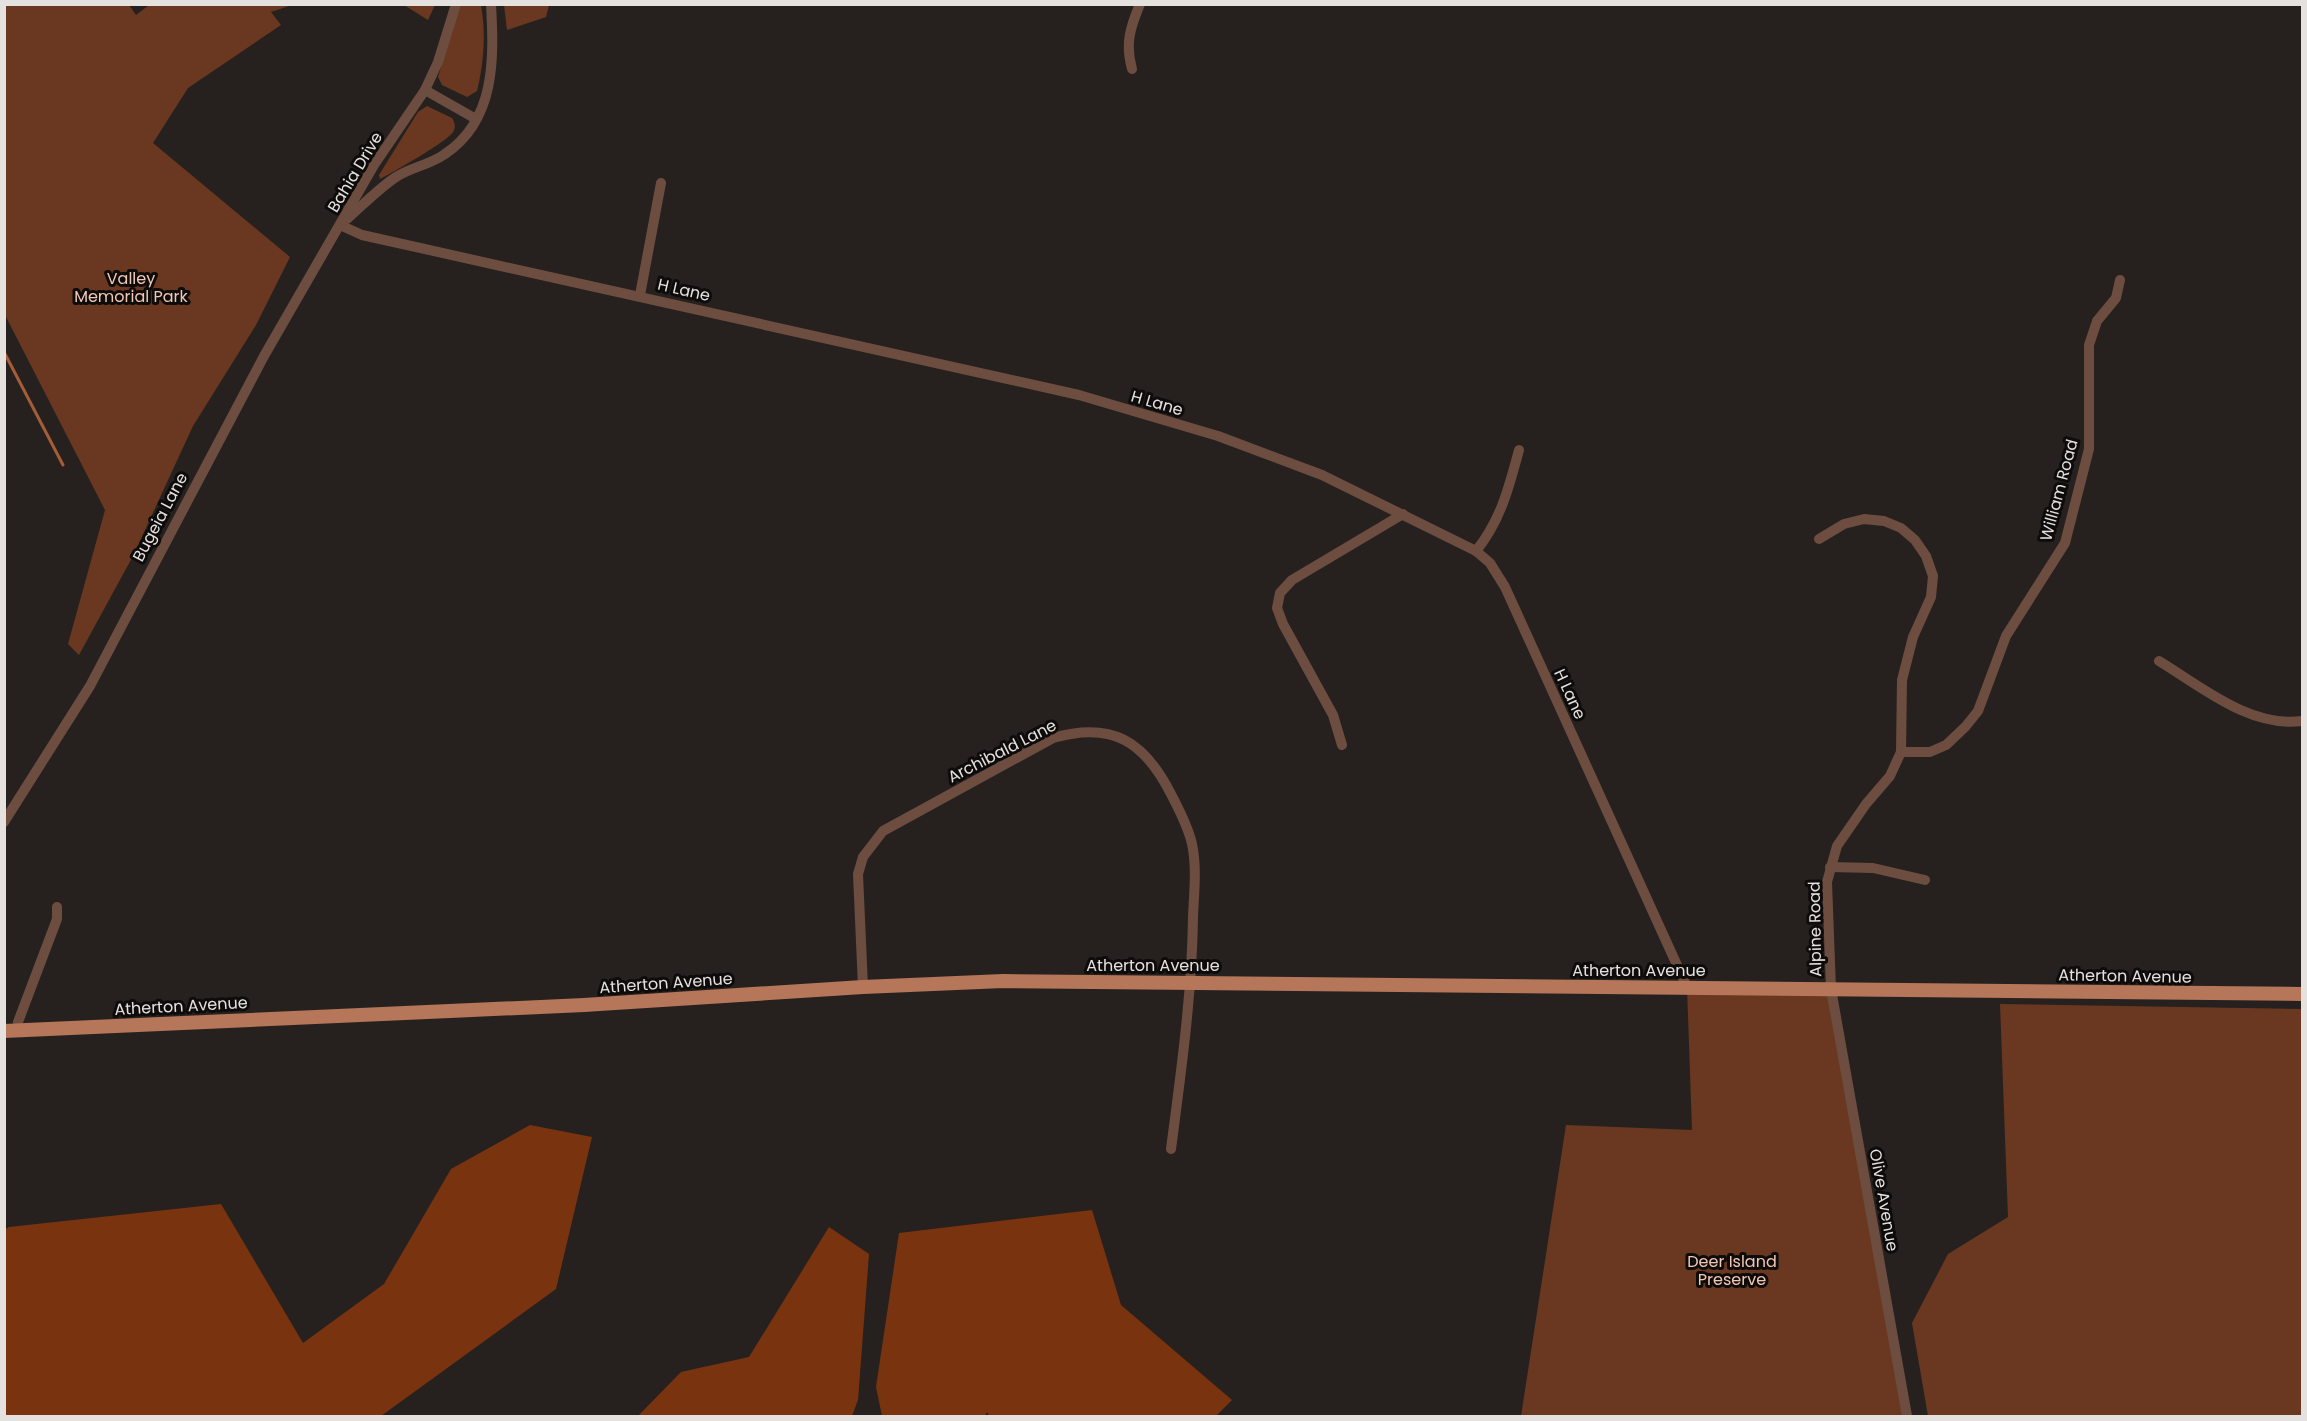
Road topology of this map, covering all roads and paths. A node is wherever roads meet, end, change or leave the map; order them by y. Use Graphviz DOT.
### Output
graph roads {
  1 [pos="456,4"];
  2 [pos="491,4"];
  3 [pos="1140,4"];
  4 [pos="1132,69"];
  5 [pos="425,90"];
  6 [pos="476,120"];
  7 [pos="661,183"];
  8 [pos="340,225"];
  9 [pos="2120,280"];
  10 [pos="640,295"];
  11 [pos="1519,450"];
  12 [pos="1403,514"];
  13 [pos="1819,539"];
  14 [pos="1476,550"];
  15 [pos="2159,661"];
  16 [pos="2302,721"];
  17 [pos="1342,745"];
  18 [pos="1901,752"];
  19 [pos="4,822"];
  20 [pos="1830,867"];
  21 [pos="1925,880"];
  22 [pos="57,907"];
  23 [pos="1192,982"];
  24 [pos="863,987"];
  25 [pos="1687,987"];
  26 [pos="1831,989"];
  27 [pos="2302,994"];
  28 [pos="19,1031"];
  29 [pos="4,1032"];
  30 [pos="1171,1149"];
  31 [pos="1906,1416"];
  1 -- 5 [label="street, Bahia Drive"];
  2 -- 6 [label="street, Bahia Drive"];
  3 -- 4 [label="street"];
  5 -- 6 [label="street"];
  5 -- 8 [label="street, Bahia Drive"];
  6 -- 8 [label="street, Bahia Drive"];
  7 -- 10 [label="street"];
  8 -- 10 [label="street, H Lane"];
  8 -- 19 [label="street, Bugeia Lane"];
  9 -- 18 [label="street, William Road"];
  10 -- 12 [label="street, H Lane"];
  11 -- 14 [label="street"];
  12 -- 14 [label="street, H Lane"];
  12 -- 17 [label="street"];
  13 -- 18 [label="street, Alpine Road"];
  14 -- 25 [label="street, H Lane"];
  15 -- 16 [label="street"];
  18 -- 20 [label="street, Alpine Road"];
  20 -- 21 [label="street"];
  20 -- 26 [label="street, Alpine Road"];
  22 -- 28 [label="street"];
  23 -- 24 [label="main road, Atherton Avenue"];
  23 -- 24 [label="street, Archibald Lane"];
  23 -- 25 [label="main road, Atherton Avenue"];
  23 -- 30 [label="street, Archibald Lane"];
  24 -- 28 [label="main road, Atherton Avenue"];
  25 -- 26 [label="main road, Atherton Avenue"];
  26 -- 27 [label="main road, Atherton Avenue"];
  26 -- 31 [label="street, Olive Avenue"];
  28 -- 29 [label="main road, Atherton Avenue"];
}
